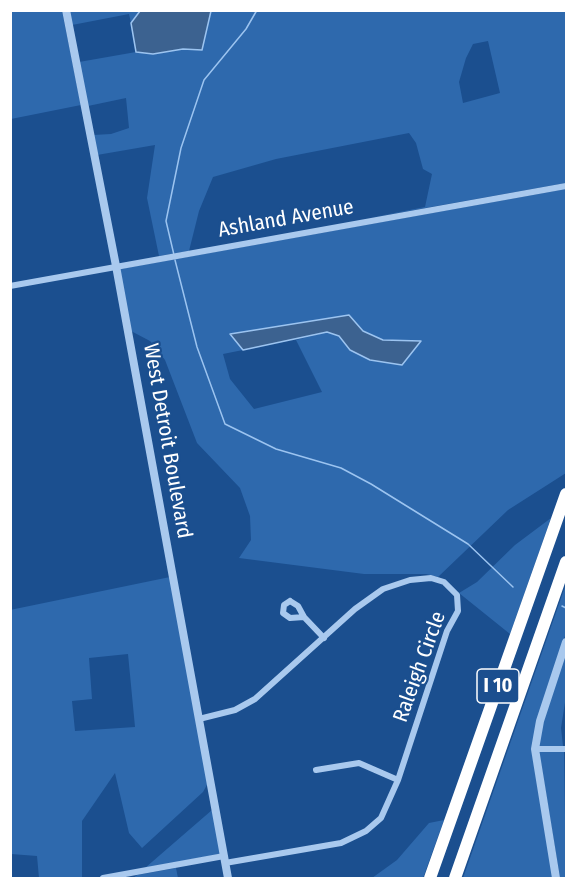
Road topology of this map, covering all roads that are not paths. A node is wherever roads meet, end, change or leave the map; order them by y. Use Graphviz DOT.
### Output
graph roads {
  1 [pos="66,10"];
  2 [pos="567,186"];
  3 [pos="116,266"];
  4 [pos="10,285"];
  5 [pos="567,494"];
  6 [pos="567,562"];
  7 [pos="304,617"];
  8 [pos="324,638"];
  9 [pos="567,642"];
  10 [pos="199,720"];
  11 [pos="535,749"];
  12 [pos="567,749"];
  13 [pos="316,770"];
  14 [pos="398,780"];
  15 [pos="225,859"];
  16 [pos="104,879"];
  17 [pos="228,879"];
  18 [pos="430,879"];
  19 [pos="455,879"];
  20 [pos="556,879"];
  1 -- 3 [label="street, West Detroit Boulevard"];
  2 -- 3 [label="street, Ashland Avenue"];
  3 -- 4 [label="street, Ashland Avenue"];
  3 -- 10 [label="street, West Detroit Boulevard"];
  5 -- 18 [label="highway, I 10"];
  6 -- 19 [label="highway, I 10"];
  7 -- 8 [label="street"];
  8 -- 10 [label="street, Raleigh Circle"];
  8 -- 14 [label="street, Raleigh Circle"];
  9 -- 11 [label="street"];
  10 -- 15 [label="street, West Detroit Boulevard"];
  11 -- 12 [label="street"];
  11 -- 20 [label="street"];
  13 -- 14 [label="street"];
  14 -- 15 [label="street, Raleigh Circle"];
  15 -- 16 [label="street, Raleigh Circle"];
  15 -- 17 [label="street, West Detroit Boulevard"];
}
